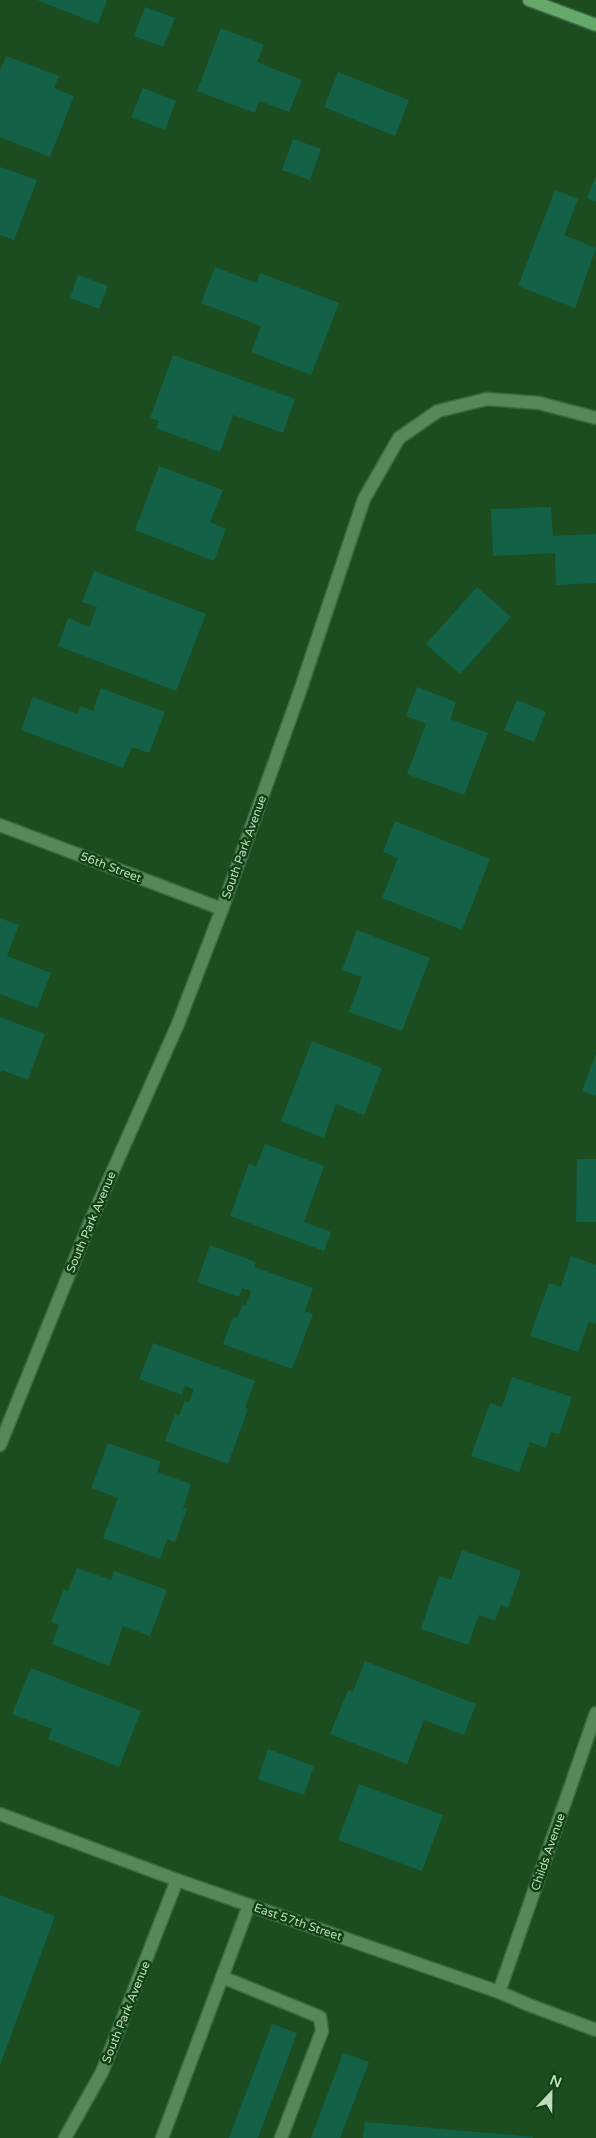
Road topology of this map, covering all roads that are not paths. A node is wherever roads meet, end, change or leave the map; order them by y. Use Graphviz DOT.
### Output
graph roads {
  1 [pos="529,0"];
  2 [pos="596,25"];
  3 [pos="596,418"];
  4 [pos="0,825"];
  5 [pos="222,909"];
  6 [pos="0,1446"];
  7 [pos="596,1712"];
  8 [pos="0,1814"];
  9 [pos="177,1880"];
  10 [pos="249,1905"];
  11 [pos="222,1977"];
  12 [pos="499,1992"];
  13 [pos="596,2030"];
  14 [pos="65,2138"];
  15 [pos="162,2138"];
  16 [pos="281,2138"];
  1 -- 2 [label="main road"];
  3 -- 5 [label="street, South Park Avenue"];
  4 -- 5 [label="street, 56th Street"];
  5 -- 6 [label="street, South Park Avenue"];
  7 -- 12 [label="street, Childs Avenue"];
  8 -- 9 [label="street, East 57th Street"];
  9 -- 10 [label="street, East 57th Street"];
  9 -- 14 [label="street, South Park Avenue"];
  10 -- 11 [label="street"];
  10 -- 12 [label="street, East 57th Street"];
  11 -- 15 [label="street"];
  11 -- 16 [label="street"];
  12 -- 13 [label="street, East 57th Street"];
}
